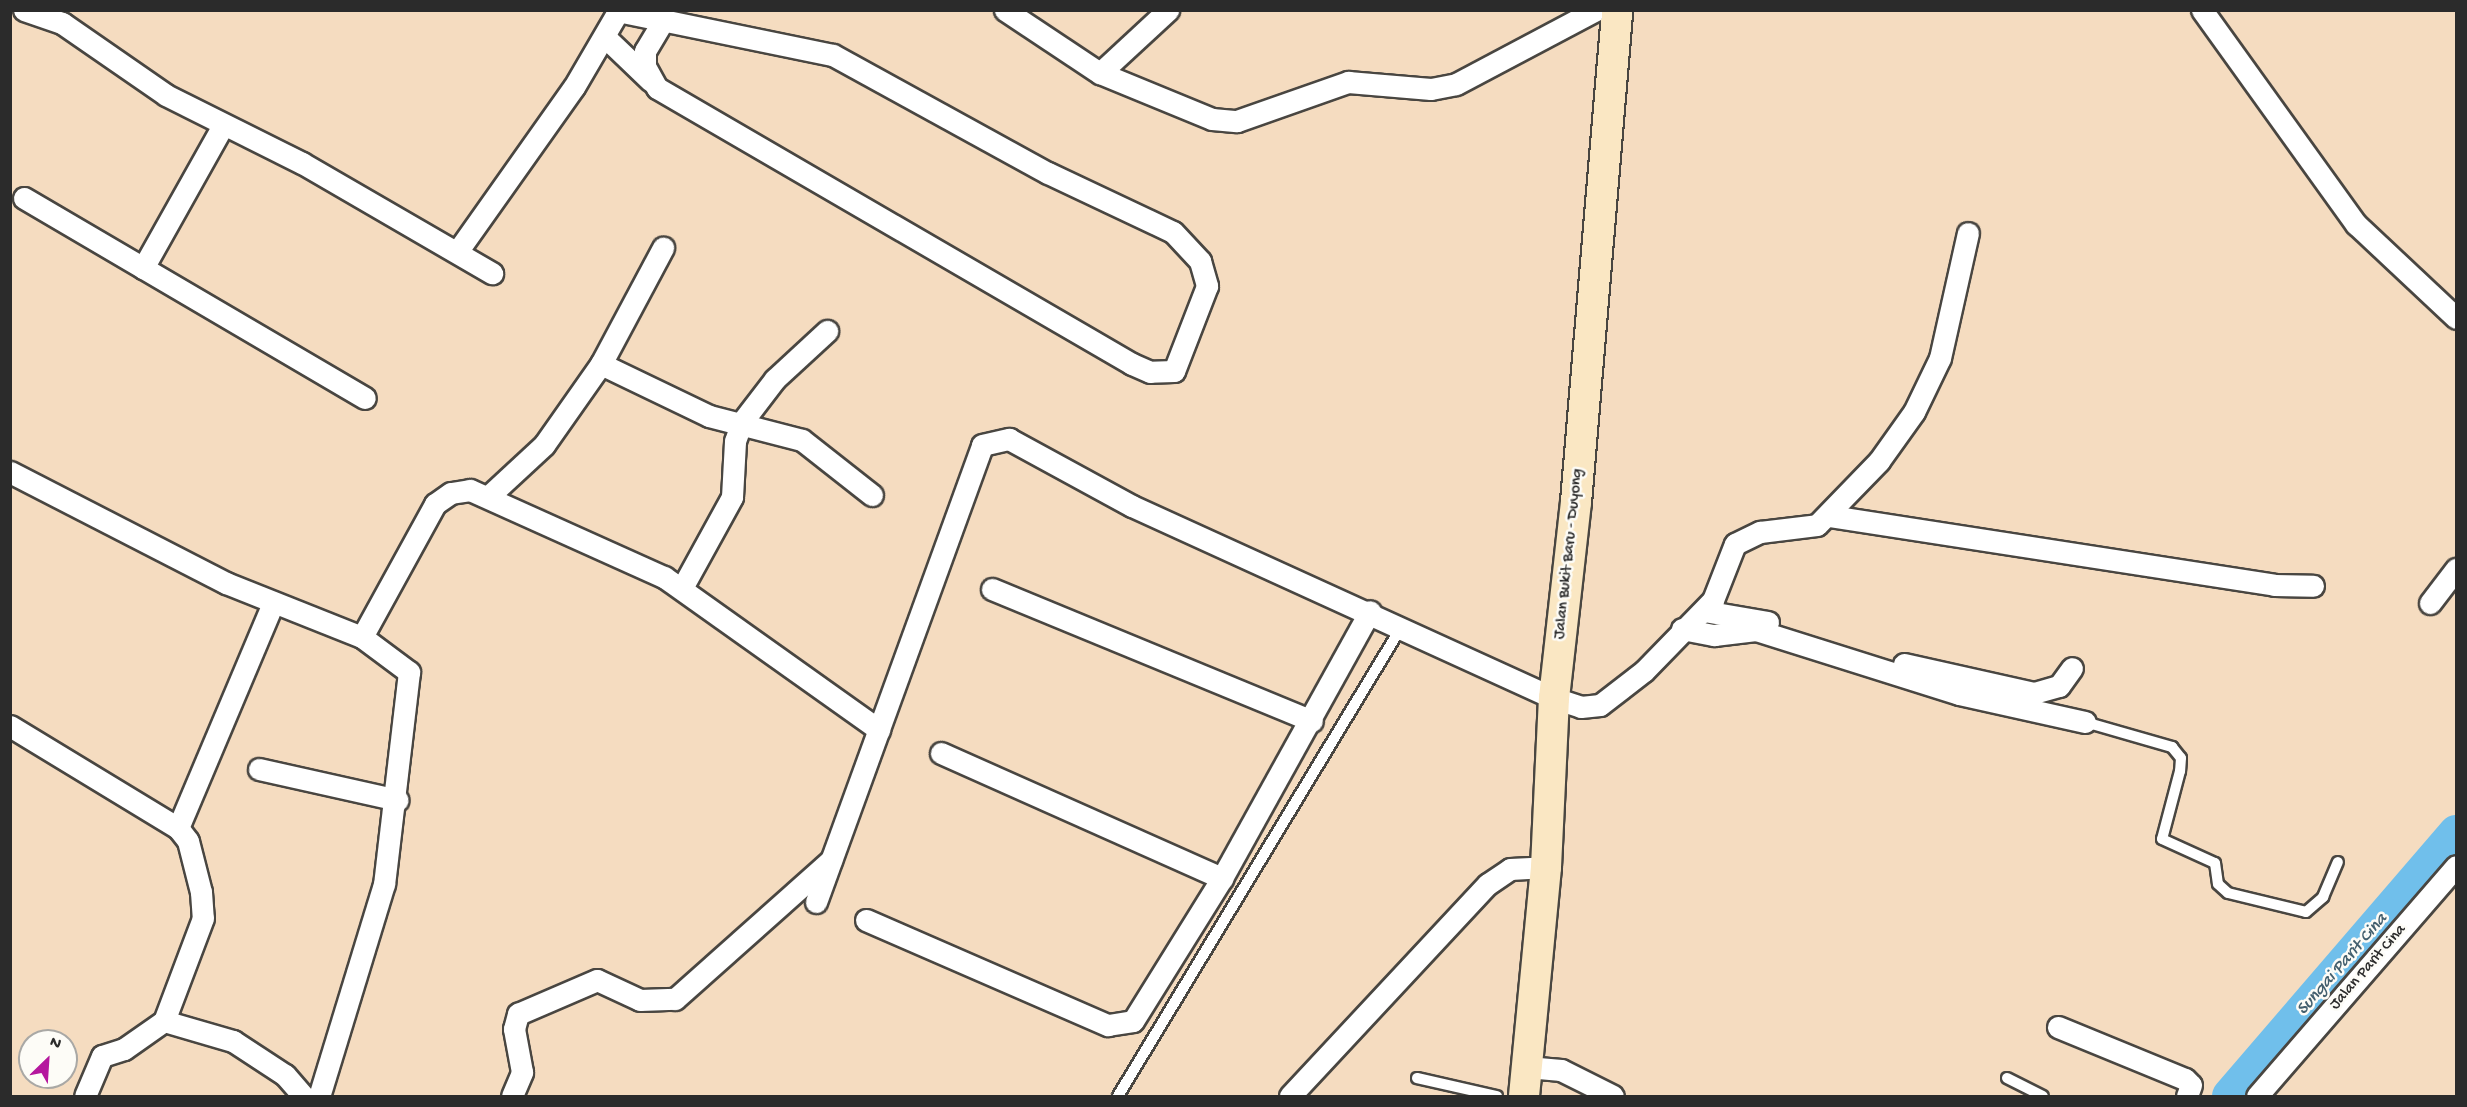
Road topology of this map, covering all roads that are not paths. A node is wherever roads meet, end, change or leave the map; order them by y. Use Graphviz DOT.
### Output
graph roads {
  1 [pos="24,10"];
  2 [pos="1005,10"];
  3 [pos="1168,10"];
  4 [pos="1596,10"];
  5 [pos="1617,10"];
  6 [pos="2202,10"];
  7 [pos="619,11"];
  8 [pos="662,23"];
  9 [pos="606,38"];
  10 [pos="1100,73"];
  11 [pos="657,87"];
  12 [pos="222,127"];
  13 [pos="24,198"];
  14 [pos="1968,233"];
  15 [pos="663,248"];
  16 [pos="457,252"];
  17 [pos="143,268"];
  18 [pos="492,273"];
  19 [pos="2457,318"];
  20 [pos="827,331"];
  21 [pos="601,364"];
  22 [pos="365,398"];
  23 [pos="742,422"];
  24 [pos="10,472"];
  25 [pos="490,495"];
  26 [pos="872,495"];
  27 [pos="1830,516"];
  28 [pos="2457,569"];
  29 [pos="2313,586"];
  30 [pos="681,588"];
  31 [pos="992,589"];
  32 [pos="273,603"];
  33 [pos="2430,603"];
  34 [pos="1370,611"];
  35 [pos="1704,611"];
  36 [pos="1402,626"];
  37 [pos="1682,629"];
  38 [pos="362,637"];
  39 [pos="2072,668"];
  40 [pos="1554,698"];
  41 [pos="1312,721"];
  42 [pos="2085,722"];
  43 [pos="10,726"];
  44 [pos="879,730"];
  45 [pos="941,753"];
  46 [pos="259,769"];
  47 [pos="398,800"];
  48 [pos="178,828"];
  49 [pos="834,858"];
  50 [pos="2338,862"];
  51 [pos="2457,866"];
  52 [pos="1546,867"];
  53 [pos="1222,878"];
  54 [pos="816,902"];
  55 [pos="866,920"];
  56 [pos="164,1021"];
  57 [pos="2058,1027"];
  58 [pos="1527,1067"];
  59 [pos="1417,1078"];
  60 [pos="2007,1078"];
  61 [pos="85,1096"];
  62 [pos="302,1096"];
  63 [pos="319,1096"];
  64 [pos="512,1096"];
  65 [pos="1118,1096"];
  66 [pos="1290,1096"];
  67 [pos="1497,1096"];
  68 [pos="1524,1096"];
  69 [pos="1613,1096"];
  70 [pos="2043,1096"];
  71 [pos="2187,1096"];
  72 [pos="2257,1096"];
  1 -- 12 [label="street"];
  2 -- 10 [label="street"];
  3 -- 10 [label="street"];
  4 -- 10 [label="street"];
  5 -- 40 [label="main road, Jalan Bukit Baru - Duyong"];
  6 -- 19 [label="street"];
  7 -- 8 [label="street"];
  7 -- 9 [label="street"];
  8 -- 11 [label="street"];
  8 -- 11 [label="street"];
  9 -- 11 [label="street"];
  9 -- 16 [label="street"];
  12 -- 16 [label="street"];
  12 -- 17 [label="street"];
  13 -- 17 [label="street"];
  14 -- 27 [label="street"];
  15 -- 21 [label="street"];
  16 -- 18 [label="street"];
  17 -- 22 [label="street"];
  20 -- 23 [label="street"];
  21 -- 23 [label="street"];
  21 -- 25 [label="street"];
  23 -- 26 [label="street"];
  23 -- 30 [label="street"];
  24 -- 32 [label="street"];
  25 -- 30 [label="street"];
  25 -- 38 [label="street"];
  27 -- 29 [label="street"];
  27 -- 35 [label="street"];
  28 -- 33 [label="street"];
  30 -- 44 [label="street"];
  31 -- 41 [label="street"];
  32 -- 38 [label="street"];
  32 -- 48 [label="street"];
  34 -- 36 [label="street"];
  34 -- 41 [label="street"];
  34 -- 44 [label="street"];
  35 -- 37 [label="street"];
  35 -- 39 [label="street"];
  36 -- 40 [label="street"];
  36 -- 65 [label="lane"];
  37 -- 40 [label="street"];
  37 -- 42 [label="street"];
  38 -- 47 [label="street"];
  40 -- 52 [label="main road, Jalan Bukit Baru - Duyong"];
  41 -- 53 [label="street"];
  42 -- 50 [label="lane"];
  43 -- 48 [label="street"];
  44 -- 49 [label="street"];
  45 -- 53 [label="street"];
  46 -- 47 [label="street"];
  47 -- 63 [label="street"];
  48 -- 56 [label="street"];
  49 -- 54 [label="street"];
  49 -- 64 [label="street"];
  51 -- 72 [label="street, Jalan Parit Cina"];
  52 -- 58 [label="main road, Jalan Bukit Baru - Duyong"];
  52 -- 66 [label="street"];
  53 -- 55 [label="street"];
  56 -- 61 [label="street"];
  56 -- 62 [label="street"];
  57 -- 71 [label="street"];
  58 -- 68 [label="main road, Jalan Bukit Baru - Duyong"];
  58 -- 69 [label="street"];
  59 -- 67 [label="lane"];
  60 -- 70 [label="lane"];
}
